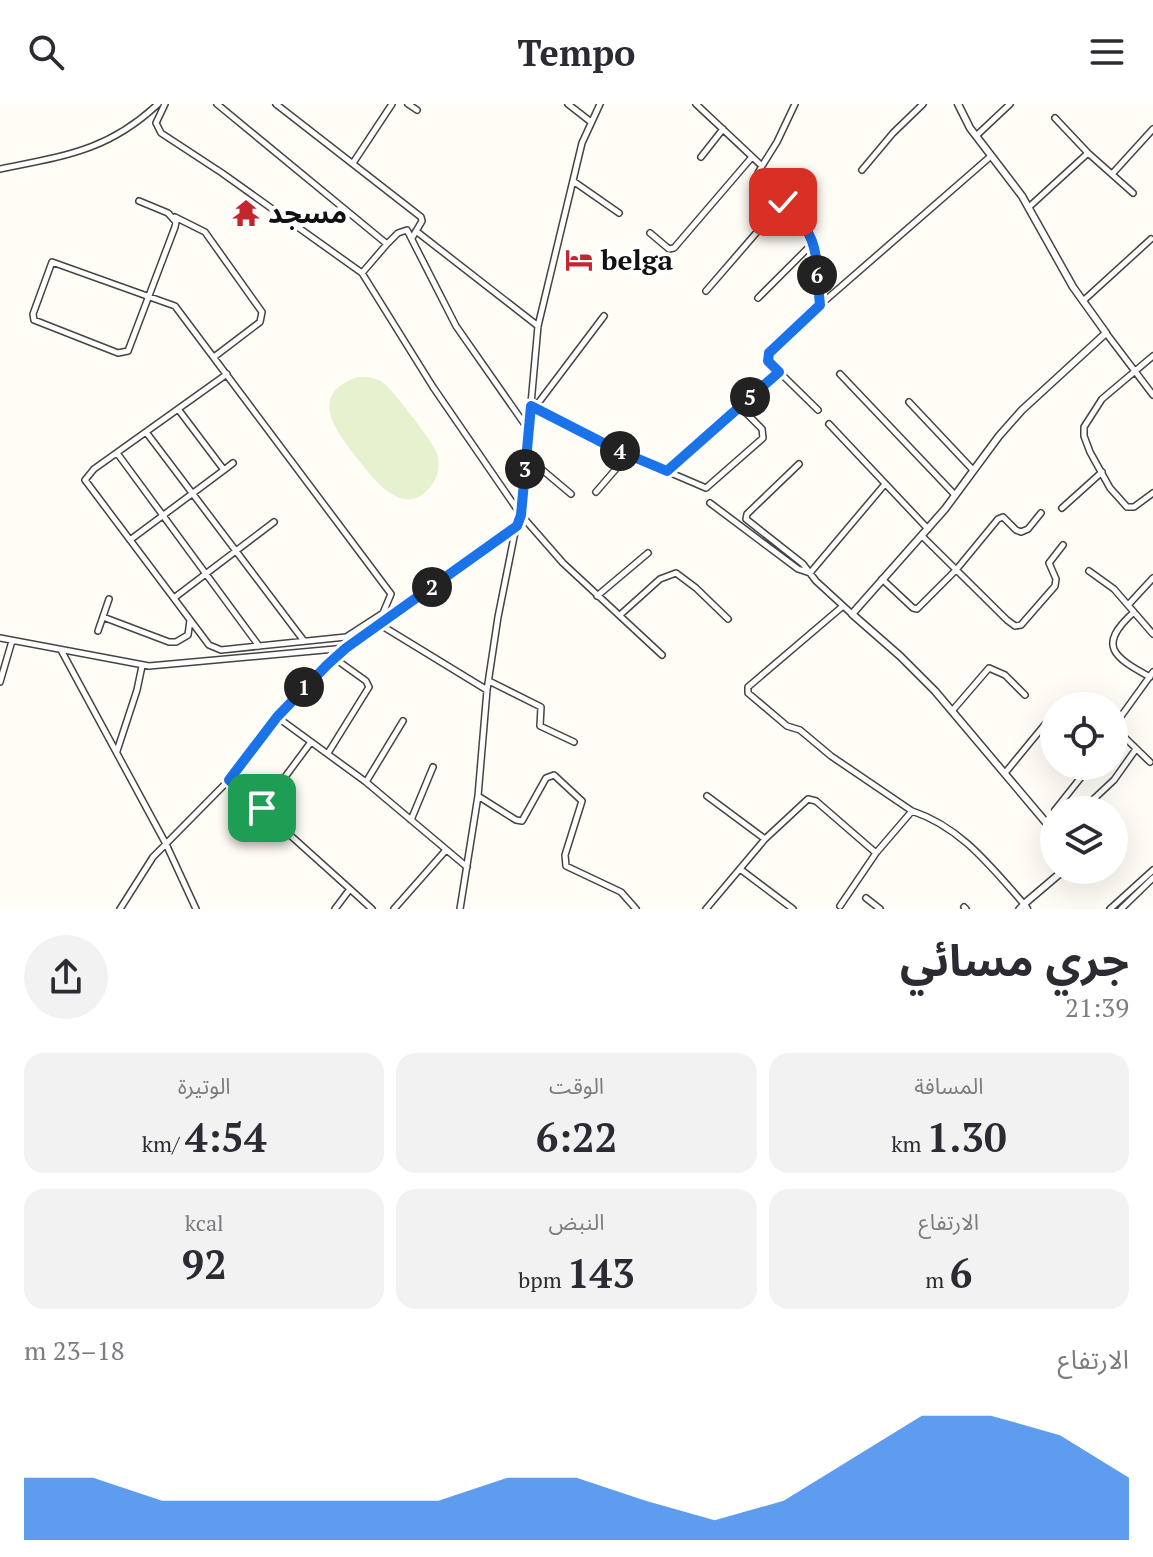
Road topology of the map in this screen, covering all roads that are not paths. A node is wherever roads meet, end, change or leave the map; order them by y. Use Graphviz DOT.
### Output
graph roads {
  1 [pos="158,104"];
  2 [pos="165,104"];
  3 [pos="217,104"];
  4 [pos="276,104"];
  5 [pos="392,104"];
  6 [pos="408,104"];
  7 [pos="568,104"];
  8 [pos="600,104"];
  9 [pos="696,104"];
  10 [pos="795,104"];
  11 [pos="923,104"];
  12 [pos="958,104"];
  13 [pos="1010,104"];
  14 [pos="417,110"];
  15 [pos="1055,118"];
  16 [pos="591,122"];
  17 [pos="723,129"];
  18 [pos="1153,129"];
  19 [pos="976,136"];
  20 [pos="1088,153"];
  21 [pos="991,156"];
  22 [pos="701,157"];
  23 [pos="752,157"];
  24 [pos="353,163"];
  25 [pos="762,166"];
  26 [pos="0,169"];
  27 [pos="862,170"];
  28 [pos="1113,173"];
  29 [pos="573,181"];
  30 [pos="1133,193"];
  31 [pos="139,201"];
  32 [pos="783,202"];
  33 [pos="1029,207"];
  34 [pos="619,213"];
  35 [pos="174,216"];
  36 [pos="416,231"];
  37 [pos="650,233"];
  38 [pos="412,238"];
  39 [pos="1151,239"];
  40 [pos="813,243"];
  41 [pos="387,244"];
  42 [pos="362,273"];
  43 [pos="706,291"];
  44 [pos="148,295"];
  45 [pos="758,298"];
  46 [pos="1083,301"];
  47 [pos="820,305"];
  48 [pos="604,316"];
  49 [pos="538,326"];
  50 [pos="1106,333"];
  51 [pos="1153,356"];
  52 [pos="214,357"];
  53 [pos="1136,371"];
  54 [pos="779,372"];
  55 [pos="227,374"];
  56 [pos="840,374"];
  57 [pos="1153,395"];
  58 [pos="909,402"];
  59 [pos="534,406"];
  60 [pos="740,407"];
  61 [pos="178,409"];
  62 [pos="818,410"];
  63 [pos="829,424"];
  64 [pos="528,429"];
  65 [pos="146,432"];
  66 [pos="117,453"];
  67 [pos="628,455"];
  68 [pos="527,456"];
  69 [pos="233,463"];
  70 [pos="799,464"];
  71 [pos="224,470"];
  72 [pos="973,470"];
  73 [pos="667,471"];
  74 [pos="1102,472"];
  75 [pos="885,484"];
  76 [pos="596,492"];
  77 [pos="192,493"];
  78 [pos="1153,493"];
  79 [pos="571,494"];
  80 [pos="955,495"];
  81 [pos="710,503"];
  82 [pos="1062,508"];
  83 [pos="1041,513"];
  84 [pos="163,515"];
  85 [pos="521,515"];
  86 [pos="274,522"];
  87 [pos="517,526"];
  88 [pos="928,529"];
  89 [pos="922,536"];
  90 [pos="130,540"];
  91 [pos="1063,545"];
  92 [pos="236,551"];
  93 [pos="648,553"];
  94 [pos="956,570"];
  95 [pos="1089,571"];
  96 [pos="206,573"];
  97 [pos="810,573"];
  98 [pos="1153,578"];
  99 [pos="882,579"];
  100 [pos="597,596"];
  101 [pos="174,598"];
  102 [pos="109,599"];
  103 [pos="1129,604"];
  104 [pos="843,606"];
  105 [pos="1134,612"];
  106 [pos="852,614"];
  107 [pos="620,615"];
  108 [pos="103,617"];
  109 [pos="728,619"];
  110 [pos="190,620"];
  111 [pos="379,624"];
  112 [pos="98,631"];
  113 [pos="1153,634"];
  114 [pos="188,635"];
  115 [pos="0,638"];
  116 [pos="204,638"];
  117 [pos="12,641"];
  118 [pos="304,641"];
  119 [pos="259,646"];
  120 [pos="346,648"];
  121 [pos="61,649"];
  122 [pos="662,655"];
  123 [pos="334,658"];
  124 [pos="142,666"];
  125 [pos="1151,675"];
  126 [pos="489,681"];
  127 [pos="0,682"];
  128 [pos="487,690"];
  129 [pos="1025,695"];
  130 [pos="1128,707"];
  131 [pos="952,711"];
  132 [pos="277,717"];
  133 [pos="403,721"];
  134 [pos="1040,730"];
  135 [pos="1128,741"];
  136 [pos="311,742"];
  137 [pos="574,742"];
  138 [pos="1136,749"];
  139 [pos="117,752"];
  140 [pos="328,753"];
  141 [pos="1150,762"];
  142 [pos="433,767"];
  143 [pos="1005,773"];
  144 [pos="229,780"];
  145 [pos="1079,780"];
  146 [pos="366,782"];
  147 [pos="478,796"];
  148 [pos="707,796"];
  149 [pos="1066,796"];
  150 [pos="1097,796"];
  151 [pos="262,808"];
  152 [pos="912,811"];
  153 [pos="1040,815"];
  154 [pos="411,820"];
  155 [pos="765,839"];
  156 [pos="166,844"];
  157 [pos="446,850"];
  158 [pos="876,853"];
  159 [pos="468,868"];
  160 [pos="740,869"];
  161 [pos="1153,870"];
  162 [pos="1153,878"];
  163 [pos="1049,884"];
  164 [pos="350,889"];
  165 [pos="866,898"];
  166 [pos="840,906"];
  167 [pos="1024,907"];
  168 [pos="120,909"];
  169 [pos="196,909"];
  170 [pos="335,909"];
  171 [pos="372,909"];
  172 [pos="394,909"];
  173 [pos="460,909"];
  174 [pos="636,909"];
  175 [pos="706,909"];
  176 [pos="793,909"];
  177 [pos="880,909"];
  178 [pos="1110,909"];
  179 [pos="1121,909"];
  1 -- 26 [label="street"];
  2 -- 42 [label="street"];
  3 -- 41 [label="street"];
  4 -- 24 [label="street"];
  5 -- 24 [label="street"];
  6 -- 14 [label="street"];
  7 -- 16 [label="street"];
  8 -- 16 [label="street"];
  9 -- 17 [label="street"];
  10 -- 25 [label="street"];
  11 -- 27 [label="street"];
  12 -- 19 [label="street"];
  13 -- 19 [label="street"];
  15 -- 20 [label="street"];
  16 -- 29 [label="street"];
  17 -- 22 [label="street"];
  17 -- 23 [label="street"];
  18 -- 28 [label="street"];
  19 -- 21 [label="street"];
  20 -- 28 [label="street"];
  20 -- 33 [label="street"];
  21 -- 33 [label="street"];
  21 -- 47 [label="street"];
  23 -- 25 [label="street"];
  23 -- 37 [label="street"];
  24 -- 36 [label="street"];
  25 -- 32 [label="street"];
  28 -- 30 [label="street"];
  29 -- 34 [label="street"];
  29 -- 49 [label="street"];
  31 -- 35 [label="street"];
  32 -- 40 [label="street"];
  32 -- 43 [label="street"];
  33 -- 46 [label="street"];
  35 -- 44 [label="street"];
  35 -- 52 [label="street"];
  36 -- 38 [label="street"];
  36 -- 49 [label="street"];
  38 -- 41 [label="street"];
  38 -- 64 [label="street"];
  39 -- 46 [label="street"];
  40 -- 45 [label="street"];
  40 -- 47 [label="street"];
  41 -- 42 [label="street"];
  42 -- 85 [label="street"];
  44 -- 44 [label="street"];
  44 -- 52 [label="street"];
  46 -- 50 [label="street"];
  47 -- 54 [label="street"];
  48 -- 59 [label="street"];
  49 -- 59 [label="street"];
  50 -- 53 [label="street"];
  50 -- 72 [label="street"];
  51 -- 53 [label="street"];
  52 -- 55 [label="street"];
  53 -- 57 [label="street"];
  53 -- 74 [label="street"];
  54 -- 60 [label="street"];
  54 -- 62 [label="street"];
  55 -- 61 [label="street"];
  55 -- 118 [label="street"];
  56 -- 80 [label="street"];
  58 -- 72 [label="street"];
  59 -- 64 [label="street"];
  59 -- 67 [label="street"];
  60 -- 73 [label="street"];
  60 -- 73 [label="street"];
  61 -- 65 [label="street"];
  61 -- 71 [label="street"];
  63 -- 75 [label="street"];
  64 -- 68 [label="street"];
  65 -- 66 [label="street"];
  65 -- 77 [label="street"];
  66 -- 84 [label="street"];
  66 -- 90 [label="street"];
  67 -- 73 [label="street"];
  67 -- 76 [label="street"];
  68 -- 79 [label="street"];
  68 -- 85 [label="street"];
  69 -- 71 [label="street"];
  70 -- 97 [label="street"];
  71 -- 77 [label="street"];
  72 -- 80 [label="street"];
  74 -- 78 [label="street"];
  74 -- 82 [label="street"];
  75 -- 88 [label="street"];
  75 -- 97 [label="street"];
  77 -- 84 [label="street"];
  77 -- 92 [label="street"];
  80 -- 88 [label="street"];
  81 -- 97 [label="street"];
  83 -- 94 [label="street"];
  84 -- 90 [label="street"];
  84 -- 96 [label="street"];
  85 -- 87 [label="street"];
  85 -- 100 [label="street"];
  86 -- 92 [label="street"];
  87 -- 111 [label="street"];
  87 -- 126 [label="street"];
  88 -- 89 [label="street"];
  89 -- 94 [label="street"];
  89 -- 99 [label="street"];
  90 -- 101 [label="street"];
  91 -- 94 [label="street"];
  92 -- 96 [label="street"];
  92 -- 118 [label="street"];
  93 -- 100 [label="street"];
  94 -- 99 [label="street"];
  95 -- 103 [label="street"];
  96 -- 101 [label="street"];
  96 -- 119 [label="street"];
  97 -- 104 [label="street"];
  98 -- 103 [label="street"];
  99 -- 106 [label="street"];
  100 -- 107 [label="street"];
  101 -- 110 [label="street"];
  102 -- 108 [label="street"];
  103 -- 105 [label="street"];
  104 -- 106 [label="street"];
  104 -- 152 [label="street"];
  105 -- 113 [label="street"];
  105 -- 125 [label="street"];
  106 -- 131 [label="street"];
  107 -- 109 [label="street"];
  107 -- 122 [label="street"];
  108 -- 112 [label="street"];
  108 -- 114 [label="street"];
  110 -- 114 [label="street"];
  110 -- 116 [label="street"];
  111 -- 120 [label="street"];
  111 -- 128 [label="street"];
  114 -- 116 [label="street"];
  115 -- 117 [label="street"];
  116 -- 119 [label="street"];
  117 -- 121 [label="street"];
  117 -- 127 [label="street"];
  118 -- 119 [label="street"];
  120 -- 123 [label="street"];
  120 -- 124 [label="street"];
  121 -- 124 [label="street"];
  121 -- 139 [label="street"];
  123 -- 132 [label="street"];
  123 -- 140 [label="street"];
  124 -- 139 [label="street"];
  125 -- 130 [label="street"];
  126 -- 128 [label="street"];
  126 -- 137 [label="street"];
  128 -- 147 [label="street"];
  129 -- 131 [label="street"];
  131 -- 143 [label="street"];
  132 -- 136 [label="street"];
  132 -- 144 [label="street"];
  133 -- 146 [label="street"];
  134 -- 143 [label="street"];
  135 -- 138 [label="street"];
  136 -- 140 [label="street"];
  136 -- 151 [label="street"];
  138 -- 141 [label="street"];
  138 -- 150 [label="street"];
  139 -- 156 [label="street"];
  140 -- 146 [label="street"];
  142 -- 154 [label="street"];
  143 -- 153 [label="street"];
  144 -- 151 [label="street"];
  144 -- 156 [label="street"];
  145 -- 149 [label="street"];
  146 -- 154 [label="street"];
  147 -- 159 [label="street"];
  147 -- 174 [label="street"];
  148 -- 155 [label="street"];
  151 -- 164 [label="street"];
  152 -- 158 [label="street"];
  152 -- 167 [label="street"];
  154 -- 157 [label="street"];
  155 -- 158 [label="street"];
  155 -- 160 [label="street"];
  156 -- 168 [label="street"];
  156 -- 169 [label="street"];
  157 -- 159 [label="street"];
  157 -- 172 [label="street"];
  158 -- 166 [label="street"];
  159 -- 173 [label="street"];
  160 -- 175 [label="street"];
  160 -- 176 [label="street"];
  161 -- 178 [label="street"];
  162 -- 179 [label="street"];
  163 -- 167 [label="street"];
  164 -- 170 [label="street"];
  164 -- 171 [label="street"];
  165 -- 177 [label="street"];
}
